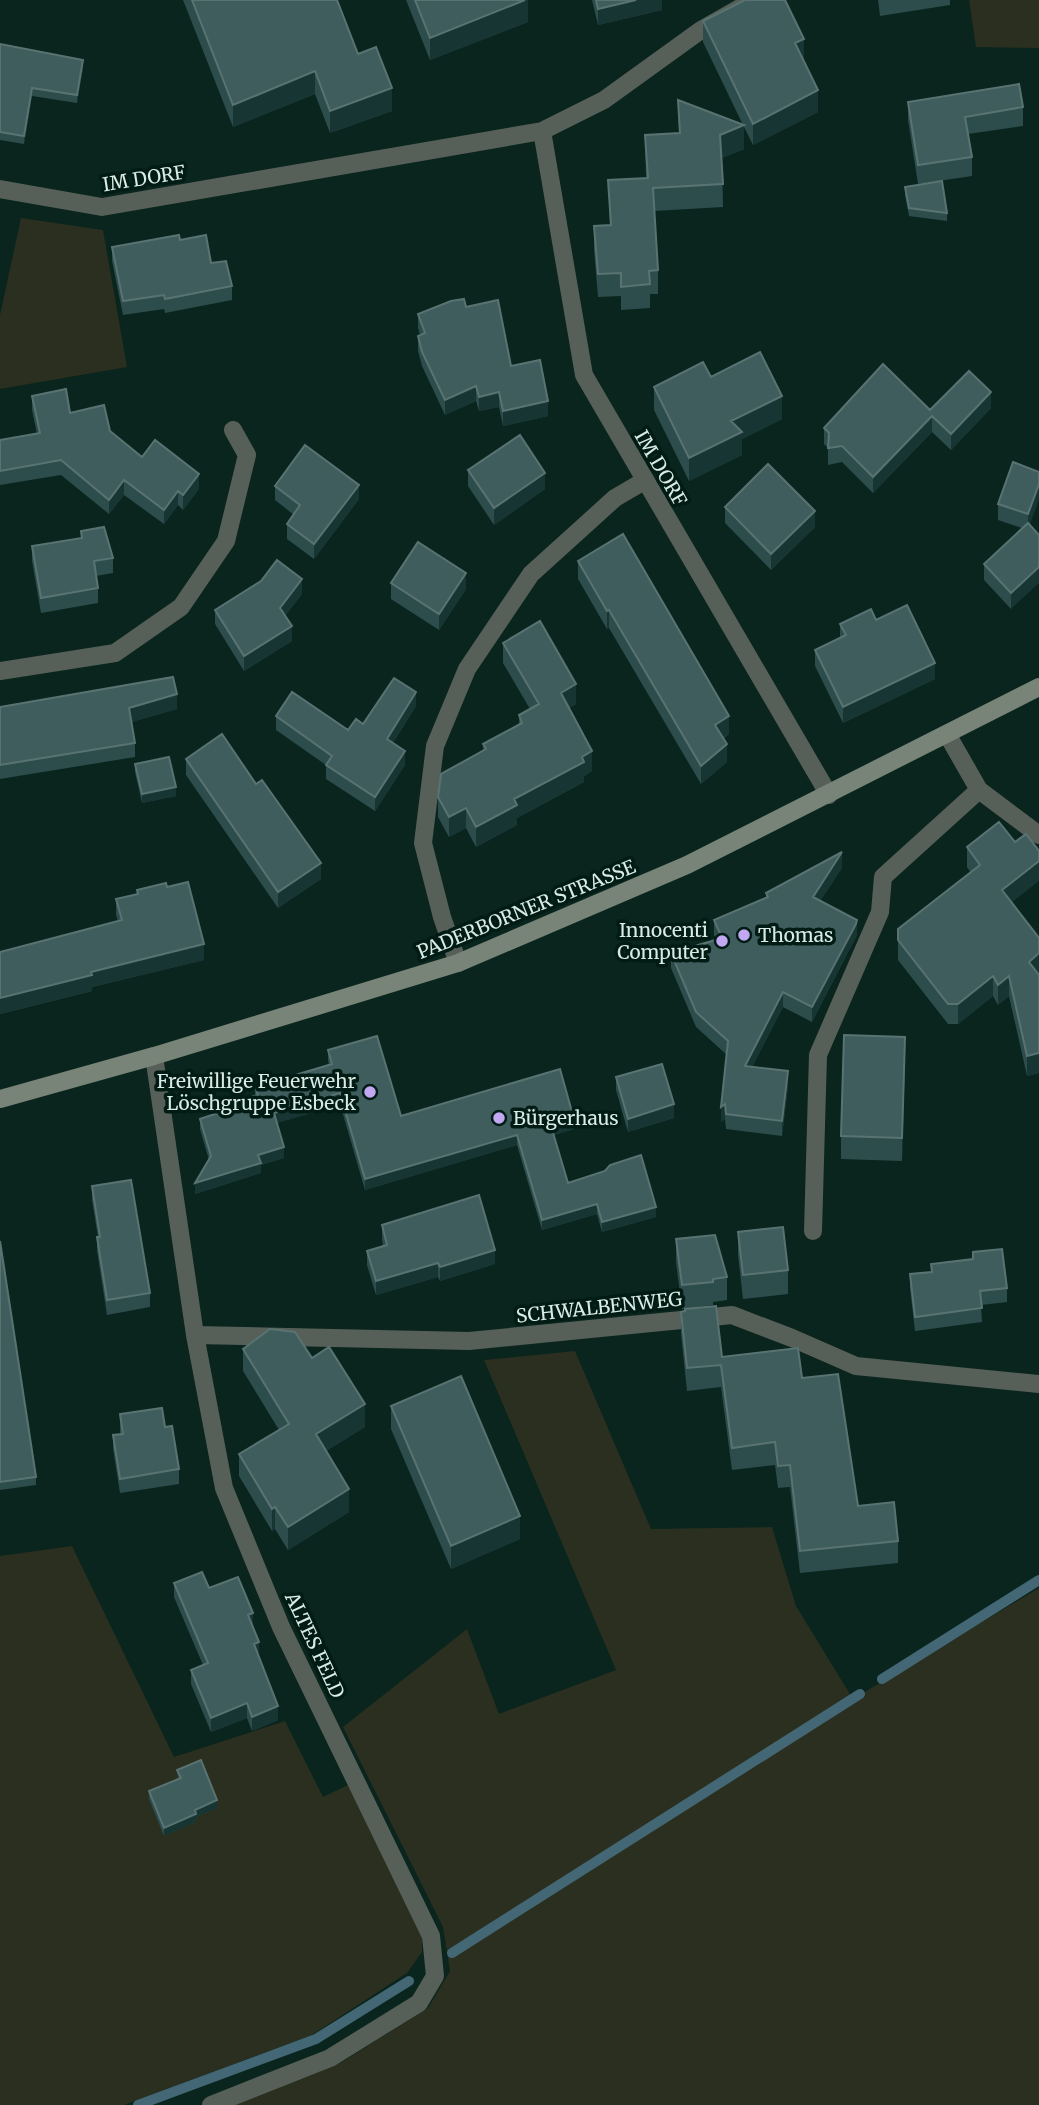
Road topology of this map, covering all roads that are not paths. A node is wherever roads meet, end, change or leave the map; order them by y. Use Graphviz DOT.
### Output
graph roads {
  1 [pos="754,0"];
  2 [pos="542,131"];
  3 [pos="0,189"];
  4 [pos="233,430"];
  5 [pos="644,481"];
  6 [pos="0,671"];
  7 [pos="1039,687"];
  8 [pos="947,734"];
  9 [pos="979,790"];
  10 [pos="829,795"];
  11 [pos="1039,835"];
  12 [pos="458,963"];
  13 [pos="154,1056"];
  14 [pos="0,1099"];
  15 [pos="813,1231"];
  16 [pos="195,1335"];
  17 [pos="1039,1384"];
  18 [pos="211,2105"];
  1 -- 2 [label="street, IM DORF"];
  2 -- 3 [label="street, IM DORF"];
  2 -- 5 [label="street, IM DORF"];
  4 -- 6 [label="street"];
  5 -- 10 [label="street, IM DORF"];
  5 -- 12 [label="street"];
  7 -- 8 [label="main road, PADERBORNER STRASSE"];
  8 -- 9 [label="street"];
  8 -- 10 [label="main road, PADERBORNER STRASSE"];
  9 -- 11 [label="street"];
  9 -- 15 [label="street"];
  10 -- 12 [label="main road, PADERBORNER STRASSE"];
  12 -- 13 [label="main road, PADERBORNER STRASSE"];
  13 -- 14 [label="main road, PADERBORNER STRASSE"];
  13 -- 16 [label="street, ALTES FELD"];
  16 -- 17 [label="street, SCHWALBENWEG"];
  16 -- 18 [label="street, ALTES FELD"];
}
